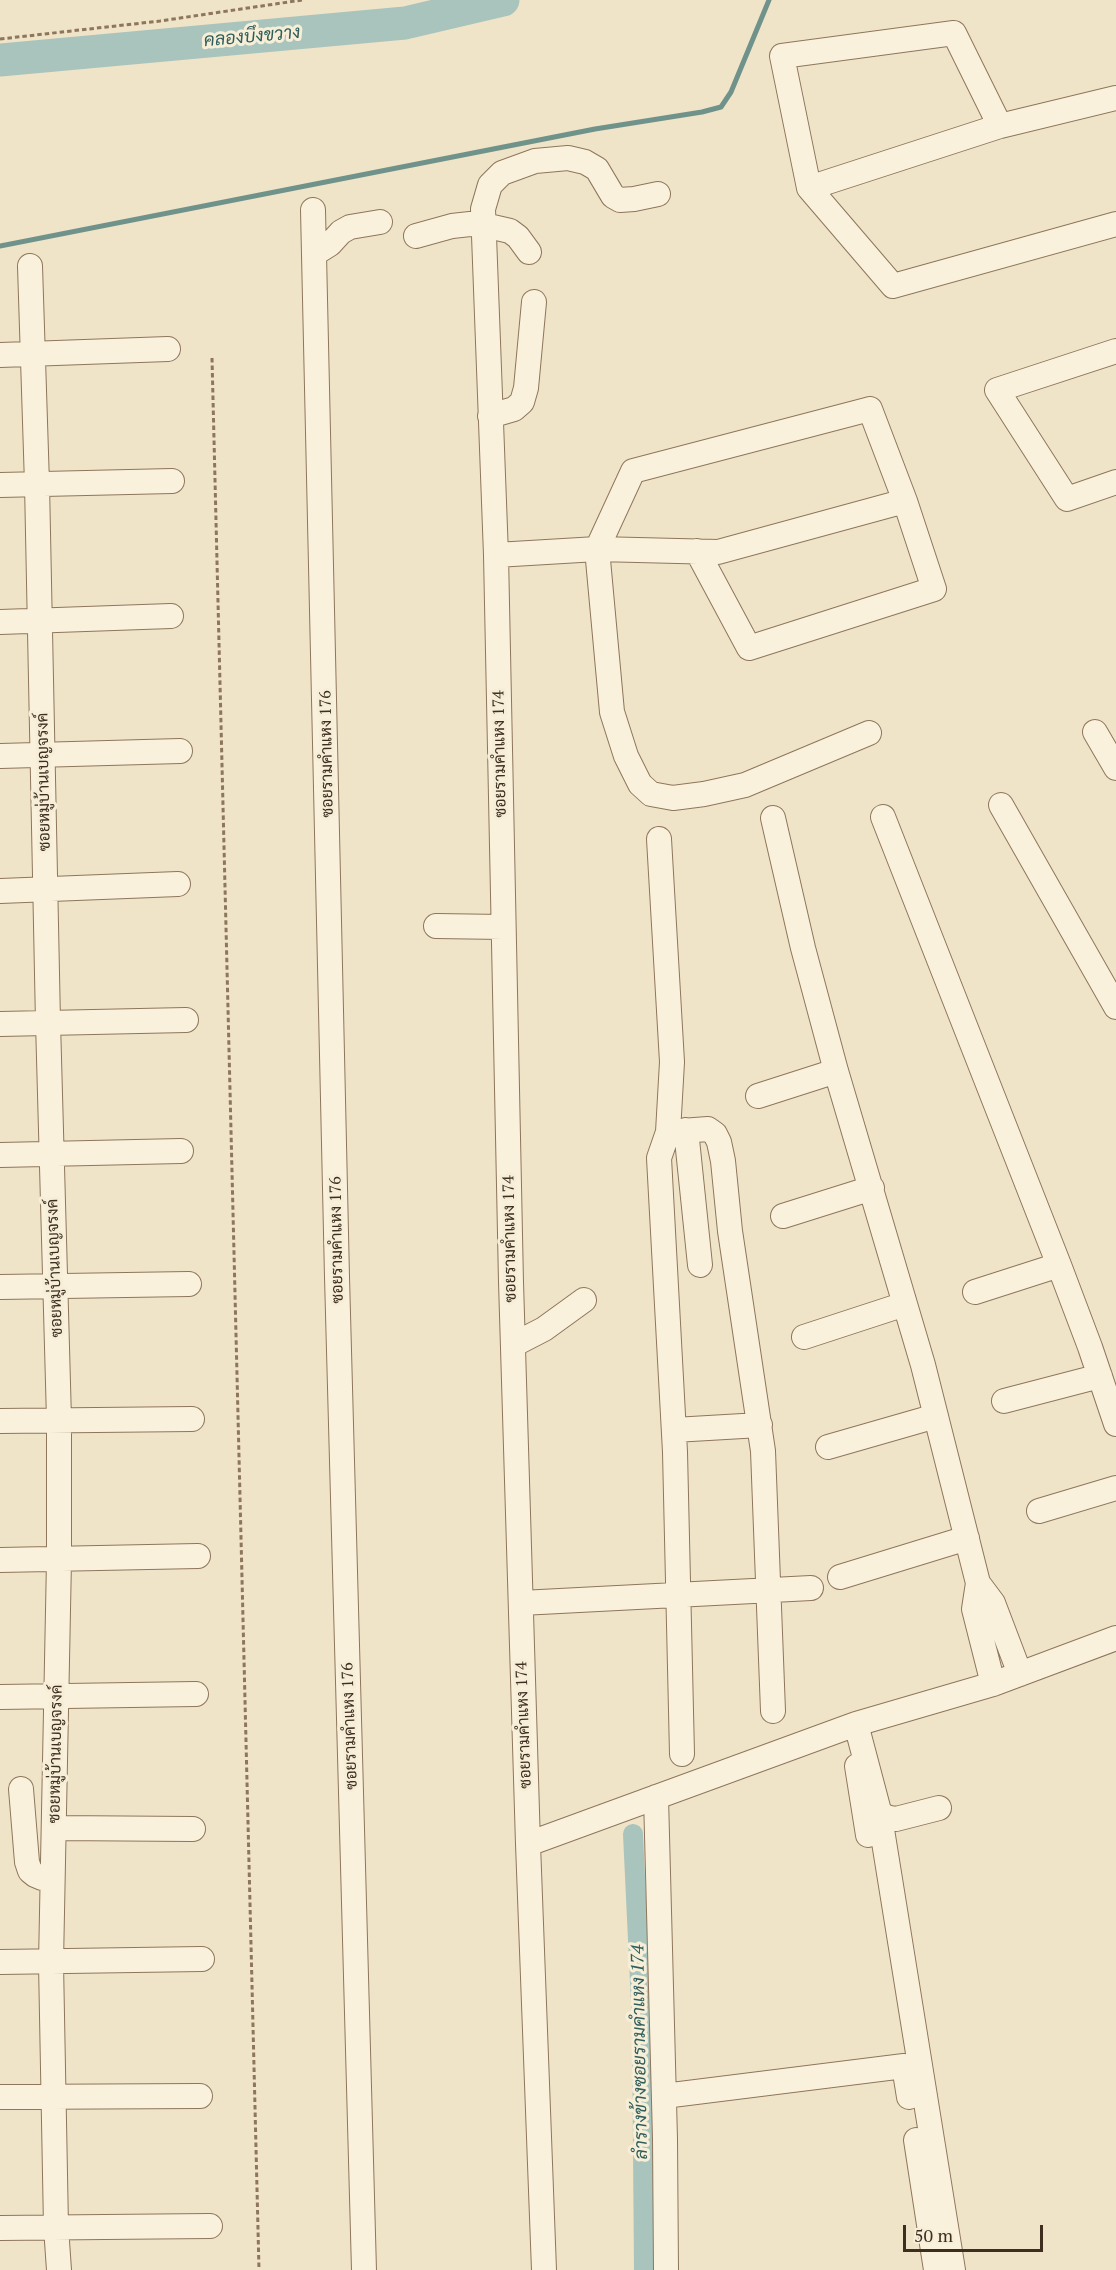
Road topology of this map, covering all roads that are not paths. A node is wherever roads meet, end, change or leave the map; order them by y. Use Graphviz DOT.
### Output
graph roads {
  1 [pos="1116,98"];
  2 [pos="1000,126"];
  3 [pos="809,188"];
  4 [pos="658,194"];
  5 [pos="313,210"];
  6 [pos="483,217"];
  7 [pos="380,222"];
  8 [pos="1116,224"];
  9 [pos="416,236"];
  10 [pos="529,252"];
  11 [pos="314,254"];
  12 [pos="30,266"];
  13 [pos="534,302"];
  14 [pos="168,349"];
  15 [pos="1116,351"];
  16 [pos="33,354"];
  17 [pos="0,355"];
  18 [pos="490,416"];
  19 [pos="172,481"];
  20 [pos="1116,482"];
  21 [pos="38,484"];
  22 [pos="0,485"];
  23 [pos="905,501"];
  24 [pos="597,549"];
  25 [pos="697,551"];
  26 [pos="496,555"];
  27 [pos="171,616"];
  28 [pos="41,621"];
  29 [pos="0,622"];
  30 [pos="869,732"];
  31 [pos="1095,732"];
  32 [pos="180,751"];
  33 [pos="43,755"];
  34 [pos="0,756"];
  35 [pos="1116,768"];
  36 [pos="1001,806"];
  37 [pos="883,817"];
  38 [pos="773,818"];
  39 [pos="659,839"];
  40 [pos="178,884"];
  41 [pos="46,890"];
  42 [pos="0,891"];
  43 [pos="436,926"];
  44 [pos="504,927"];
  45 [pos="1116,1007"];
  46 [pos="186,1020"];
  47 [pos="48,1022"];
  48 [pos="0,1024"];
  49 [pos="836,1071"];
  50 [pos="758,1096"];
  51 [pos="677,1131"];
  52 [pos="181,1151"];
  53 [pos="51,1154"];
  54 [pos="0,1155"];
  55 [pos="872,1188"];
  56 [pos="783,1216"];
  57 [pos="700,1265"];
  58 [pos="1059,1265"];
  59 [pos="189,1284"];
  60 [pos="0,1287"];
  61 [pos="55,1287"];
  62 [pos="975,1292"];
  63 [pos="584,1300"];
  64 [pos="905,1304"];
  65 [pos="804,1336"];
  66 [pos="513,1345"];
  67 [pos="1100,1376"];
  68 [pos="1004,1401"];
  69 [pos="936,1416"];
  70 [pos="59,1419"];
  71 [pos="192,1419"];
  72 [pos="0,1421"];
  73 [pos="1116,1424"];
  74 [pos="760,1425"];
  75 [pos="674,1430"];
  76 [pos="828,1447"];
  77 [pos="1116,1488"];
  78 [pos="1039,1511"];
  79 [pos="967,1538"];
  80 [pos="198,1556"];
  81 [pos="0,1560"];
  82 [pos="59,1560"];
  83 [pos="840,1577"];
  84 [pos="978,1582"];
  85 [pos="811,1588"];
  86 [pos="767,1592"];
  87 [pos="678,1596"];
  88 [pos="521,1604"];
  89 [pos="1116,1638"];
  90 [pos="1020,1674"];
  91 [pos="993,1684"];
  92 [pos="196,1694"];
  93 [pos="0,1697"];
  94 [pos="57,1697"];
  95 [pos="773,1711"];
  96 [pos="856,1724"];
  97 [pos="682,1754"];
  98 [pos="857,1766"];
  99 [pos="21,1789"];
  100 [pos="656,1797"];
  101 [pos="939,1808"];
  102 [pos="879,1811"];
  103 [pos="54,1828"];
  104 [pos="193,1829"];
  105 [pos="528,1844"];
  106 [pos="52,1878"];
  107 [pos="202,1959"];
  108 [pos="0,1962"];
  109 [pos="51,1963"];
  110 [pos="904,2066"];
  111 [pos="54,2096"];
  112 [pos="200,2096"];
  113 [pos="664,2096"];
  114 [pos="0,2097"];
  115 [pos="210,2226"];
  116 [pos="56,2227"];
  117 [pos="0,2228"];
  118 [pos="59,2270"];
  119 [pos="364,2270"];
  120 [pos="544,2270"];
  121 [pos="666,2270"];
  122 [pos="936,2270"];
  123 [pos="953,2270"];
  1 -- 2 [label="street"];
  2 -- 3 [label="street"];
  2 -- 3 [label="street"];
  3 -- 8 [label="street"];
  4 -- 6 [label="street"];
  5 -- 11 [label="street, ซอยรามคำแหง 176"];
  6 -- 9 [label="street"];
  6 -- 10 [label="street"];
  6 -- 18 [label="street, ซอยรามคำแหง 174"];
  7 -- 11 [label="street"];
  11 -- 119 [label="street, ซอยรามคำแหง 176"];
  12 -- 16 [label="street, ซอยหมู่บ้านเบญจรงค์"];
  13 -- 18 [label="street"];
  14 -- 16 [label="street"];
  15 -- 20 [label="street"];
  16 -- 17 [label="street"];
  16 -- 21 [label="street, ซอยหมู่บ้านเบญจรงค์"];
  18 -- 26 [label="street, ซอยรามคำแหง 174"];
  19 -- 21 [label="street"];
  21 -- 22 [label="street"];
  21 -- 28 [label="street, ซอยหมู่บ้านเบญจรงค์"];
  23 -- 24 [label="street"];
  23 -- 25 [label="street"];
  23 -- 25 [label="street"];
  24 -- 25 [label="street"];
  24 -- 26 [label="street"];
  24 -- 30 [label="street"];
  26 -- 44 [label="street, ซอยรามคำแหง 174"];
  27 -- 28 [label="street"];
  28 -- 29 [label="street"];
  28 -- 33 [label="street, ซอยหมู่บ้านเบญจรงค์"];
  31 -- 35 [label="street"];
  32 -- 33 [label="street"];
  33 -- 34 [label="street"];
  33 -- 41 [label="street, ซอยหมู่บ้านเบญจรงค์"];
  36 -- 45 [label="street"];
  37 -- 58 [label="street"];
  38 -- 49 [label="street"];
  39 -- 51 [label="street"];
  40 -- 41 [label="street"];
  41 -- 42 [label="street"];
  41 -- 47 [label="street, ซอยหมู่บ้านเบญจรงค์"];
  43 -- 44 [label="street"];
  44 -- 66 [label="street, ซอยรามคำแหง 174"];
  46 -- 47 [label="street"];
  47 -- 48 [label="street"];
  47 -- 53 [label="street, ซอยหมู่บ้านเบญจรงค์"];
  49 -- 50 [label="street"];
  49 -- 55 [label="street"];
  51 -- 57 [label="street"];
  51 -- 74 [label="street"];
  51 -- 75 [label="street"];
  52 -- 53 [label="street"];
  53 -- 54 [label="street"];
  53 -- 61 [label="street, ซอยหมู่บ้านเบญจรงค์"];
  55 -- 56 [label="street"];
  55 -- 64 [label="street"];
  58 -- 62 [label="street"];
  58 -- 67 [label="street"];
  59 -- 61 [label="street"];
  60 -- 61 [label="street"];
  61 -- 70 [label="street, ซอยหมู่บ้านเบญจรงค์"];
  63 -- 66 [label="street"];
  64 -- 65 [label="street"];
  64 -- 69 [label="street"];
  66 -- 88 [label="street, ซอยรามคำแหง 174"];
  67 -- 68 [label="street"];
  67 -- 73 [label="street"];
  69 -- 76 [label="street"];
  69 -- 79 [label="street"];
  70 -- 71 [label="street"];
  70 -- 72 [label="street"];
  70 -- 82 [label="street, ซอยหมู่บ้านเบญจรงค์"];
  74 -- 75 [label="street"];
  74 -- 86 [label="street"];
  75 -- 87 [label="street"];
  77 -- 78 [label="street"];
  79 -- 83 [label="street"];
  79 -- 84 [label="street"];
  80 -- 82 [label="street"];
  81 -- 82 [label="street"];
  82 -- 94 [label="street, ซอยหมู่บ้านเบญจรงค์"];
  84 -- 90 [label="street"];
  84 -- 91 [label="street"];
  85 -- 86 [label="street"];
  86 -- 87 [label="street"];
  86 -- 95 [label="street"];
  87 -- 88 [label="street"];
  87 -- 97 [label="street"];
  88 -- 105 [label="street, ซอยรามคำแหง 174"];
  89 -- 90 [label="street"];
  90 -- 91 [label="street"];
  91 -- 96 [label="street"];
  92 -- 94 [label="street"];
  93 -- 94 [label="street"];
  94 -- 103 [label="street, ซอยหมู่บ้านเบญจรงค์"];
  96 -- 100 [label="street"];
  96 -- 102 [label="street"];
  98 -- 110 [label="street"];
  99 -- 106 [label="street"];
  100 -- 105 [label="street"];
  100 -- 113 [label="street"];
  101 -- 102 [label="street"];
  102 -- 123 [label="street"];
  103 -- 104 [label="street"];
  103 -- 106 [label="street, ซอยหมู่บ้านเบญจรงค์"];
  105 -- 120 [label="street, ซอยรามคำแหง 174"];
  106 -- 109 [label="street, ซอยหมู่บ้านเบญจรงค์"];
  107 -- 109 [label="street"];
  108 -- 109 [label="street"];
  109 -- 111 [label="street, ซอยหมู่บ้านเบญจรงค์"];
  110 -- 113 [label="street"];
  110 -- 122 [label="street"];
  111 -- 112 [label="street"];
  111 -- 114 [label="street"];
  111 -- 116 [label="street, ซอยหมู่บ้านเบญจรงค์"];
  113 -- 121 [label="street"];
  115 -- 116 [label="street"];
  116 -- 117 [label="street"];
  116 -- 118 [label="street, ซอยหมู่บ้านเบญจรงค์"];
}
